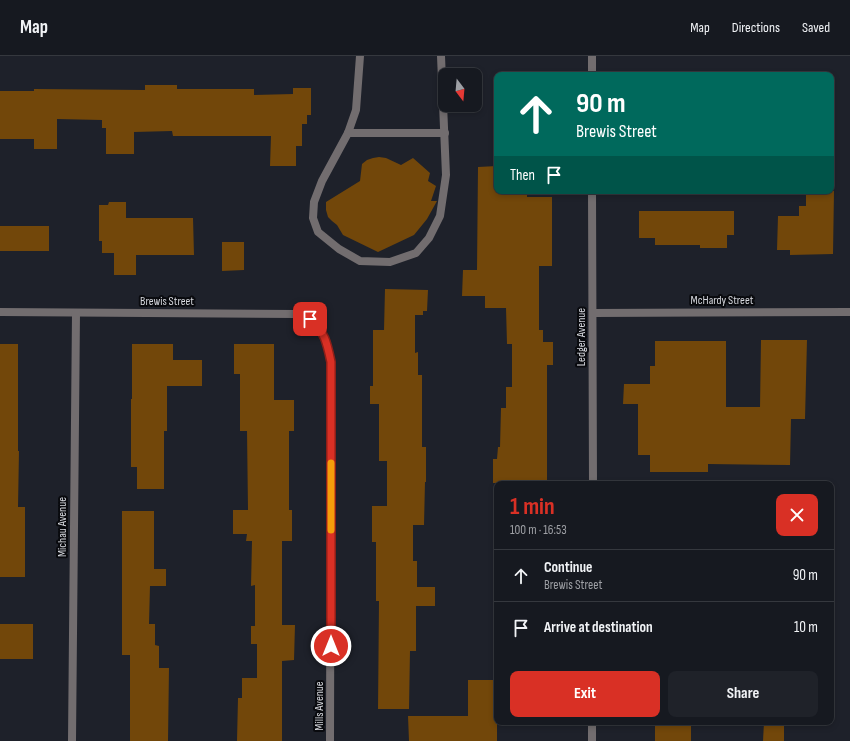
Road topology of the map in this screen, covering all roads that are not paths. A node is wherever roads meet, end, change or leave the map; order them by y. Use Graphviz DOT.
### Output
graph roads {
  1 [pos="360,56"];
  2 [pos="441,56"];
  3 [pos="592,56"];
  4 [pos="592,72"];
  5 [pos="348,133"];
  6 [pos="445,133"];
  7 [pos="592,194"];
  8 [pos="0,312"];
  9 [pos="850,312"];
  10 [pos="76,313"];
  11 [pos="593,313"];
  12 [pos="324,336"];
  13 [pos="593,481"];
  14 [pos="592,725"];
  15 [pos="72,741"];
  16 [pos="330,741"];
  17 [pos="592,741"];
  1 -- 5 [label="street"];
  2 -- 6 [label="street"];
  3 -- 4 [label="street"];
  5 -- 6 [label="street"];
  5 -- 6 [label="street"];
  7 -- 11 [label="street, Ledger Avenue"];
  8 -- 10 [label="street, Brewis Street"];
  9 -- 11 [label="street, McHardy Street"];
  10 -- 12 [label="street, Brewis Street"];
  10 -- 15 [label="street, Michau Avenue"];
  11 -- 13 [label="street, Ledger Avenue"];
  12 -- 16 [label="street, Mills Avenue"];
  14 -- 17 [label="street"];
}
